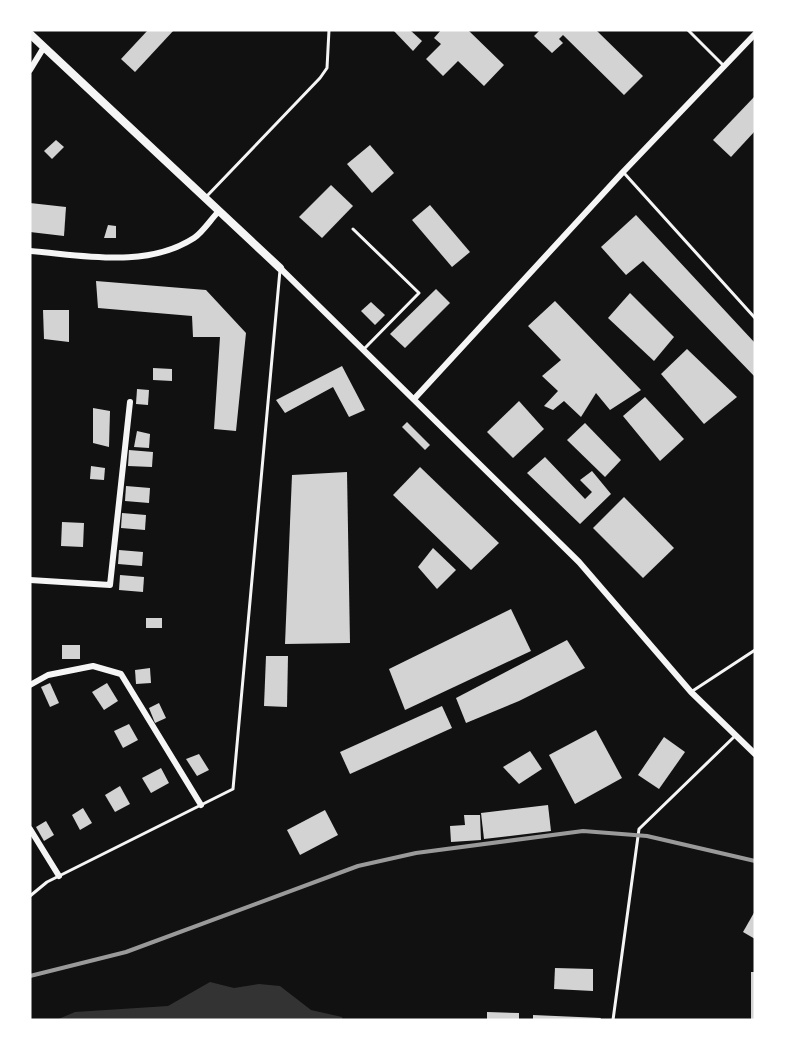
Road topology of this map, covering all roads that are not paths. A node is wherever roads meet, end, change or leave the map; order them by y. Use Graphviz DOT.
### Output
graph roads {
  1 [pos="330,30"];
  2 [pos="688,30"];
  3 [pos="30,31"];
  4 [pos="755,34"];
  5 [pos="44,47"];
  6 [pos="724,66"];
  7 [pos="30,70"];
  8 [pos="623,172"];
  9 [pos="205,198"];
  10 [pos="219,211"];
  11 [pos="353,229"];
  12 [pos="30,251"];
  13 [pos="280,268"];
  14 [pos="755,318"];
  15 [pos="364,349"];
  16 [pos="415,398"];
  17 [pos="130,402"];
  18 [pos="30,580"];
  19 [pos="755,650"];
  20 [pos="30,685"];
  21 [pos="691,692"];
  22 [pos="736,735"];
  23 [pos="755,754"];
  24 [pos="201,805"];
  25 [pos="30,829"];
  26 [pos="59,876"];
  27 [pos="30,896"];
  28 [pos="613,1020"];
  1 -- 9 [label="lane"];
  2 -- 6 [label="lane"];
  3 -- 5 [label="street"];
  4 -- 6 [label="street"];
  5 -- 7 [label="street"];
  5 -- 9 [label="street"];
  6 -- 8 [label="street"];
  8 -- 14 [label="lane"];
  8 -- 16 [label="street"];
  9 -- 10 [label="street"];
  10 -- 12 [label="street"];
  10 -- 13 [label="street"];
  11 -- 15 [label="lane"];
  13 -- 15 [label="street"];
  13 -- 24 [label="lane"];
  15 -- 16 [label="street"];
  16 -- 21 [label="street"];
  17 -- 18 [label="street"];
  19 -- 21 [label="lane"];
  20 -- 24 [label="street"];
  21 -- 22 [label="street"];
  22 -- 23 [label="street"];
  22 -- 28 [label="lane"];
  24 -- 26 [label="lane"];
  25 -- 26 [label="street"];
  26 -- 27 [label="lane"];
}
